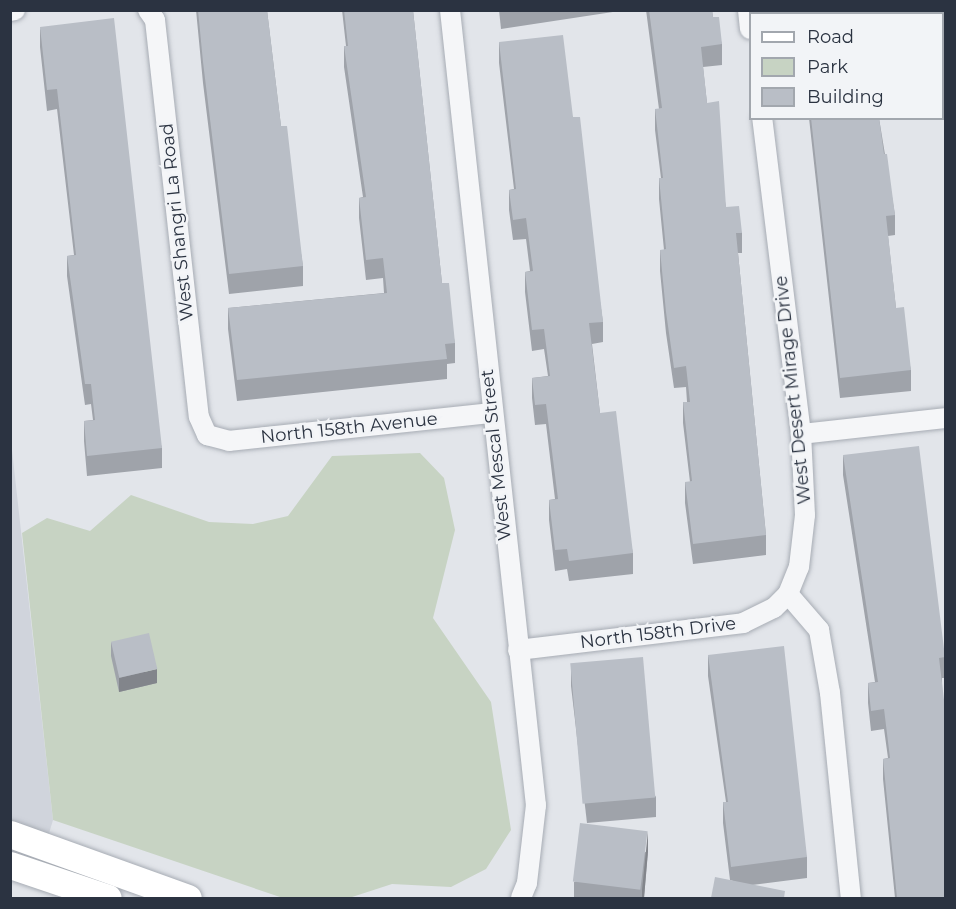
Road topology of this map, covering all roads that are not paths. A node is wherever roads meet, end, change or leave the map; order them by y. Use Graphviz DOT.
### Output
graph roads {
  1 [pos="148,10"];
  2 [pos="450,10"];
  3 [pos="762,120"];
  4 [pos="492,413"];
  5 [pos="945,418"];
  6 [pos="801,434"];
  7 [pos="207,435"];
  8 [pos="788,594"];
  9 [pos="518,650"];
  10 [pos="10,834"];
  11 [pos="10,865"];
  12 [pos="182,897"];
  13 [pos="108,898"];
  14 [pos="521,898"];
  15 [pos="851,898"];
  1 -- 7 [label="street, West Shangri La Road"];
  2 -- 4 [label="street, West Mescal Street"];
  3 -- 6 [label="street, West Desert Mirage Drive"];
  4 -- 7 [label="street, North 158th Avenue"];
  4 -- 9 [label="street, West Mescal Street"];
  5 -- 6 [label="street"];
  6 -- 8 [label="street, West Desert Mirage Drive"];
  8 -- 9 [label="street, North 158th Drive"];
  8 -- 15 [label="street"];
  9 -- 14 [label="street, West Mescal Street"];
  10 -- 12 [label="street"];
  11 -- 13 [label="street"];
}
